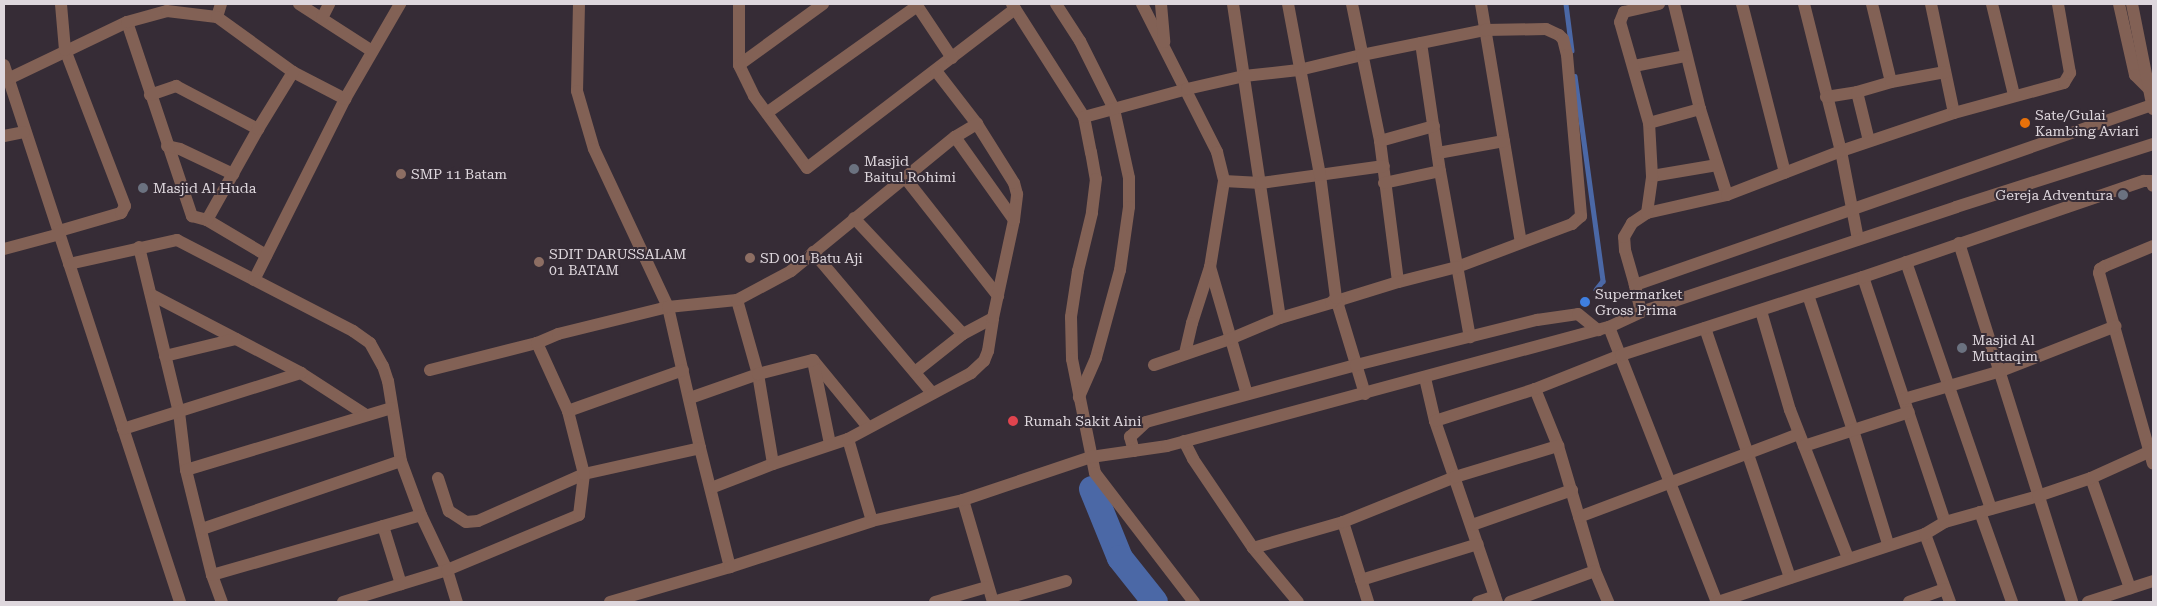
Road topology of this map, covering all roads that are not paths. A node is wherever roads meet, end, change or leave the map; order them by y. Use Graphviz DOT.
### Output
graph roads {
  1 [pos="61,4"];
  2 [pos="221,4"];
  3 [pos="299,4"];
  4 [pos="329,4"];
  5 [pos="400,4"];
  6 [pos="579,4"];
  7 [pos="739,4"];
  8 [pos="823,4"];
  9 [pos="1056,4"];
  10 [pos="1142,4"];
  11 [pos="1161,4"];
  12 [pos="1233,4"];
  13 [pos="1288,4"];
  14 [pos="1352,4"];
  15 [pos="1481,4"];
  16 [pos="1659,4"];
  17 [pos="1674,4"];
  18 [pos="1742,4"];
  19 [pos="1804,4"];
  20 [pos="1872,4"];
  21 [pos="1931,4"];
  22 [pos="1992,4"];
  23 [pos="2058,4"];
  24 [pos="2119,4"];
  25 [pos="2132,4"];
  26 [pos="916,5"];
  27 [pos="1014,6"];
  28 [pos="167,7"];
  29 [pos="218,17"];
  30 [pos="322,18"];
  31 [pos="127,22"];
  32 [pos="1485,30"];
  33 [pos="1421,43"];
  34 [pos="1164,47"];
  35 [pos="65,50"];
  36 [pos="372,51"];
  37 [pos="2148,53"];
  38 [pos="1362,55"];
  39 [pos="1686,56"];
  40 [pos="952,58"];
  41 [pos="4,65"];
  42 [pos="739,65"];
  43 [pos="1634,66"];
  44 [pos="1299,70"];
  45 [pos="936,71"];
  46 [pos="293,72"];
  47 [pos="1945,72"];
  48 [pos="1244,76"];
  49 [pos="8,78"];
  50 [pos="1891,82"];
  51 [pos="2148,88"];
  52 [pos="1187,89"];
  53 [pos="1857,92"];
  54 [pos="150,95"];
  55 [pos="2014,96"];
  56 [pos="1826,97"];
  57 [pos="345,99"];
  58 [pos="2153,107"];
  59 [pos="1114,109"];
  60 [pos="1700,109"];
  61 [pos="768,112"];
  62 [pos="1954,113"];
  63 [pos="1084,117"];
  64 [pos="1649,123"];
  65 [pos="977,124"];
  66 [pos="1434,126"];
  67 [pos="258,129"];
  68 [pos="24,132"];
  69 [pos="4,136"];
  70 [pos="955,137"];
  71 [pos="1504,141"];
  72 [pos="1870,141"];
  73 [pos="1380,142"];
  74 [pos="2153,144"];
  75 [pos="167,146"];
  76 [pos="1841,151"];
  77 [pos="1438,153"];
  78 [pos="1718,165"];
  79 [pos="1384,166"];
  80 [pos="1440,171"];
  81 [pos="233,174"];
  82 [pos="1785,174"];
  83 [pos="1320,175"];
  84 [pos="1652,176"];
  85 [pos="906,179"];
  86 [pos="1224,181"];
  87 [pos="1261,182"];
  88 [pos="1384,183"];
  89 [pos="2153,186"];
  90 [pos="1727,196"];
  91 [pos="1851,209"];
  92 [pos="1647,213"];
  93 [pos="854,218"];
  94 [pos="207,220"];
  95 [pos="1014,220"];
  96 [pos="59,232"];
  97 [pos="1858,239"];
  98 [pos="1521,242"];
  99 [pos="1959,243"];
  100 [pos="2153,246"];
  101 [pos="139,247"];
  102 [pos="4,249"];
  103 [pos="812,252"];
  104 [pos="266,255"];
  105 [pos="1906,262"];
  106 [pos="69,264"];
  107 [pos="1210,267"];
  108 [pos="1457,267"];
  109 [pos="1864,277"];
  110 [pos="254,280"];
  111 [pos="1398,282"];
  112 [pos="1635,285"];
  113 [pos="152,295"];
  114 [pos="1808,295"];
  115 [pos="998,296"];
  116 [pos="737,300"];
  117 [pos="668,307"];
  118 [pos="1761,311"];
  119 [pos="1641,312"];
  120 [pos="993,318"];
  121 [pos="1280,318"];
  122 [pos="2116,326"];
  123 [pos="1603,328"];
  124 [pos="1705,328"];
  125 [pos="964,334"];
  126 [pos="1470,337"];
  127 [pos="236,339"];
  128 [pos="1230,339"];
  129 [pos="537,343"];
  130 [pos="1185,353"];
  131 [pos="1620,355"];
  132 [pos="165,356"];
  133 [pos="813,360"];
  134 [pos="1154,365"];
  135 [pos="1356,365"];
  136 [pos="430,370"];
  137 [pos="683,370"];
  138 [pos="2001,371"];
  139 [pos="915,372"];
  140 [pos="301,373"];
  141 [pos="758,374"];
  142 [pos="1425,378"];
  143 [pos="1949,386"];
  144 [pos="1535,389"];
  145 [pos="932,393"];
  146 [pos="1246,394"];
  147 [pos="1365,394"];
  148 [pos="1080,397"];
  149 [pos="690,398"];
  150 [pos="1904,399"];
  151 [pos="391,408"];
  152 [pos="568,411"];
  153 [pos="1909,412"];
  154 [pos="175,413"];
  155 [pos="366,415"];
  156 [pos="1434,421"];
  157 [pos="868,427"];
  158 [pos="123,429"];
  159 [pos="1853,430"];
  160 [pos="1799,434"];
  161 [pos="848,439"];
  162 [pos="1184,441"];
  163 [pos="830,444"];
  164 [pos="1558,446"];
  165 [pos="1804,446"];
  166 [pos="700,448"];
  167 [pos="1134,451"];
  168 [pos="1748,453"];
  169 [pos="2152,455"];
  170 [pos="1091,457"];
  171 [pos="401,461"];
  172 [pos="773,464"];
  173 [pos="186,470"];
  174 [pos="584,474"];
  175 [pos="1455,477"];
  176 [pos="438,478"];
  177 [pos="2090,478"];
  178 [pos="1669,482"];
  179 [pos="711,488"];
  180 [pos="1572,490"];
  181 [pos="2038,496"];
  182 [pos="963,500"];
  183 [pos="1985,510"];
  184 [pos="422,515"];
  185 [pos="1579,517"];
  186 [pos="872,521"];
  187 [pos="1343,522"];
  188 [pos="1945,522"];
  189 [pos="1472,525"];
  190 [pos="383,526"];
  191 [pos="202,529"];
  192 [pos="1924,534"];
  193 [pos="1478,544"];
  194 [pos="1888,544"];
  195 [pos="1253,548"];
  196 [pos="1848,558"];
  197 [pos="730,567"];
  198 [pos="447,570"];
  199 [pos="1595,571"];
  200 [pos="212,575"];
  201 [pos="1790,578"];
  202 [pos="1361,580"];
  203 [pos="1066,581"];
  204 [pos="2153,581"];
  205 [pos="402,584"];
  206 [pos="987,586"];
  207 [pos="2130,588"];
  208 [pos="1945,589"];
  209 [pos="1496,599"];
  210 [pos="180,602"];
  211 [pos="222,602"];
  212 [pos="343,602"];
  213 [pos="457,602"];
  214 [pos="610,602"];
  215 [pos="935,602"];
  216 [pos="993,602"];
  217 [pos="1194,602"];
  218 [pos="1298,602"];
  219 [pos="1368,602"];
  220 [pos="1478,602"];
  221 [pos="1510,602"];
  222 [pos="1608,602"];
  223 [pos="1718,602"];
  224 [pos="1909,602"];
  225 [pos="1950,602"];
  226 [pos="2012,602"];
  227 [pos="2072,602"];
  228 [pos="2088,602"];
  1 -- 35 [label="street"];
  2 -- 29 [label="street"];
  3 -- 30 [label="street"];
  4 -- 30 [label="street"];
  5 -- 36 [label="street"];
  6 -- 117 [label="street"];
  7 -- 42 [label="street"];
  8 -- 42 [label="street"];
  9 -- 59 [label="street"];
  10 -- 34 [label="street"];
  11 -- 34 [label="street"];
  12 -- 48 [label="street"];
  13 -- 44 [label="street"];
  14 -- 38 [label="street"];
  15 -- 32 [label="street"];
  16 -- 43 [label="street"];
  17 -- 39 [label="street"];
  18 -- 82 [label="street"];
  19 -- 56 [label="street"];
  20 -- 50 [label="street"];
  21 -- 47 [label="street"];
  22 -- 55 [label="street"];
  23 -- 55 [label="street"];
  24 -- 51 [label="street"];
  25 -- 37 [label="street"];
  26 -- 40 [label="street"];
  26 -- 61 [label="street"];
  27 -- 40 [label="street"];
  27 -- 63 [label="street"];
  28 -- 29 [label="street"];
  28 -- 31 [label="street"];
  29 -- 46 [label="street"];
  30 -- 36 [label="street"];
  31 -- 35 [label="street"];
  31 -- 54 [label="street"];
  32 -- 33 [label="street"];
  32 -- 71 [label="street"];
  32 -- 98 [label="street"];
  33 -- 38 [label="street"];
  33 -- 66 [label="street"];
  34 -- 52 [label="street"];
  35 -- 49 [label="street"];
  35 -- 96 [label="street"];
  36 -- 57 [label="street"];
  37 -- 51 [label="street"];
  38 -- 44 [label="street"];
  38 -- 73 [label="street"];
  39 -- 43 [label="street"];
  39 -- 60 [label="street"];
  40 -- 45 [label="street"];
  41 -- 49 [label="street"];
  42 -- 61 [label="street"];
  43 -- 64 [label="street"];
  44 -- 48 [label="street"];
  44 -- 83 [label="street"];
  45 -- 61 [label="street"];
  45 -- 65 [label="street"];
  46 -- 57 [label="street"];
  46 -- 67 [label="street"];
  47 -- 50 [label="street"];
  47 -- 62 [label="street"];
  48 -- 52 [label="street"];
  48 -- 87 [label="street"];
  49 -- 68 [label="street"];
  50 -- 53 [label="street"];
  51 -- 58 [label="street"];
  52 -- 59 [label="street"];
  52 -- 86 [label="street"];
  53 -- 56 [label="street"];
  53 -- 72 [label="street"];
  54 -- 67 [label="street"];
  54 -- 75 [label="street"];
  55 -- 62 [label="street"];
  56 -- 76 [label="street"];
  57 -- 104 [label="street"];
  58 -- 91 [label="street"];
  59 -- 63 [label="street"];
  59 -- 148 [label="street"];
  60 -- 64 [label="street"];
  60 -- 78 [label="street"];
  62 -- 72 [label="street"];
  63 -- 148 [label="street"];
  64 -- 84 [label="street"];
  65 -- 70 [label="street"];
  65 -- 95 [label="street"];
  66 -- 73 [label="street"];
  66 -- 77 [label="street"];
  67 -- 81 [label="street"];
  68 -- 69 [label="street"];
  68 -- 96 [label="street"];
  70 -- 85 [label="street"];
  70 -- 95 [label="street"];
  71 -- 77 [label="street"];
  71 -- 98 [label="street"];
  72 -- 76 [label="street"];
  73 -- 79 [label="street"];
  74 -- 97 [label="street"];
  75 -- 81 [label="street"];
  75 -- 94 [label="street"];
  76 -- 82 [label="street"];
  76 -- 91 [label="street"];
  77 -- 80 [label="street"];
  78 -- 84 [label="street"];
  78 -- 90 [label="street"];
  79 -- 83 [label="street"];
  79 -- 88 [label="street"];
  80 -- 88 [label="street"];
  80 -- 108 [label="street"];
  81 -- 94 [label="street"];
  82 -- 90 [label="street"];
  83 -- 87 [label="street"];
  83 -- 121 [label="street"];
  84 -- 92 [label="street"];
  85 -- 93 [label="street"];
  85 -- 115 [label="street"];
  86 -- 87 [label="street"];
  86 -- 107 [label="street"];
  87 -- 121 [label="street"];
  88 -- 111 [label="street"];
  89 -- 99 [label="street"];
  90 -- 92 [label="street"];
  91 -- 97 [label="street"];
  91 -- 112 [label="street"];
  92 -- 112 [label="street"];
  93 -- 103 [label="street"];
  93 -- 125 [label="street"];
  94 -- 104 [label="street"];
  95 -- 115 [label="street"];
  96 -- 102 [label="street"];
  96 -- 106 [label="street"];
  97 -- 119 [label="street"];
  98 -- 108 [label="street"];
  99 -- 105 [label="street"];
  99 -- 138 [label="street"];
  100 -- 122 [label="street"];
  101 -- 106 [label="street"];
  101 -- 110 [label="street"];
  101 -- 113 [label="street"];
  103 -- 116 [label="street"];
  103 -- 139 [label="street"];
  104 -- 110 [label="street"];
  105 -- 109 [label="street"];
  105 -- 143 [label="street"];
  106 -- 158 [label="street"];
  107 -- 128 [label="street"];
  107 -- 130 [label="street"];
  108 -- 111 [label="street"];
  108 -- 126 [label="street"];
  109 -- 114 [label="street"];
  109 -- 150 [label="street"];
  110 -- 151 [label="street"];
  111 -- 135 [label="street"];
  112 -- 119 [label="street"];
  113 -- 127 [label="street"];
  113 -- 132 [label="street"];
  114 -- 118 [label="street"];
  114 -- 159 [label="street"];
  115 -- 120 [label="street"];
  116 -- 117 [label="street"];
  116 -- 141 [label="street"];
  117 -- 129 [label="street"];
  117 -- 137 [label="street"];
  118 -- 124 [label="street"];
  118 -- 160 [label="street"];
  119 -- 123 [label="street"];
  120 -- 125 [label="street"];
  120 -- 145 [label="street"];
  121 -- 128 [label="street"];
  122 -- 138 [label="street"];
  122 -- 169 [label="street"];
  123 -- 126 [label="street"];
  123 -- 131 [label="street"];
  123 -- 142 [label="street"];
  124 -- 131 [label="street"];
  124 -- 168 [label="street"];
  125 -- 139 [label="street"];
  126 -- 135 [label="street"];
  127 -- 132 [label="street"];
  127 -- 140 [label="street"];
  128 -- 130 [label="street"];
  128 -- 146 [label="street"];
  129 -- 136 [label="street"];
  129 -- 152 [label="street"];
  130 -- 134 [label="street"];
  131 -- 144 [label="street"];
  131 -- 178 [label="street"];
  132 -- 154 [label="street"];
  133 -- 141 [label="street"];
  133 -- 157 [label="street"];
  133 -- 163 [label="street"];
  135 -- 146 [label="street"];
  135 -- 147 [label="street"];
  137 -- 149 [label="street"];
  137 -- 152 [label="street"];
  138 -- 143 [label="street"];
  138 -- 181 [label="street"];
  139 -- 145 [label="street"];
  140 -- 154 [label="street"];
  140 -- 155 [label="street"];
  141 -- 149 [label="street"];
  141 -- 172 [label="street"];
  142 -- 147 [label="street"];
  142 -- 156 [label="street"];
  143 -- 150 [label="street"];
  143 -- 183 [label="street"];
  144 -- 156 [label="street"];
  144 -- 164 [label="street"];
  145 -- 157 [label="street"];
  146 -- 167 [label="street"];
  147 -- 162 [label="street"];
  148 -- 170 [label="street"];
  149 -- 166 [label="street"];
  150 -- 153 [label="street"];
  151 -- 155 [label="street"];
  151 -- 171 [label="street"];
  152 -- 174 [label="street"];
  153 -- 159 [label="street"];
  153 -- 188 [label="street"];
  154 -- 158 [label="street"];
  154 -- 173 [label="street"];
  155 -- 173 [label="street"];
  156 -- 175 [label="street"];
  157 -- 161 [label="street"];
  158 -- 210 [label="street"];
  159 -- 165 [label="street"];
  159 -- 194 [label="street"];
  160 -- 165 [label="street"];
  160 -- 168 [label="street"];
  161 -- 163 [label="street"];
  161 -- 186 [label="street"];
  162 -- 167 [label="street"];
  162 -- 195 [label="street"];
  163 -- 172 [label="street"];
  164 -- 175 [label="street"];
  164 -- 180 [label="street"];
  165 -- 196 [label="street"];
  166 -- 174 [label="street"];
  166 -- 179 [label="street"];
  167 -- 170 [label="street"];
  168 -- 178 [label="street"];
  168 -- 201 [label="street"];
  169 -- 177 [label="street"];
  170 -- 182 [label="street"];
  170 -- 217 [label="street"];
  171 -- 184 [label="street"];
  171 -- 191 [label="street"];
  172 -- 179 [label="street"];
  173 -- 191 [label="street"];
  174 -- 176 [label="street"];
  174 -- 198 [label="street"];
  175 -- 187 [label="street"];
  175 -- 189 [label="street"];
  177 -- 181 [label="street"];
  177 -- 207 [label="street"];
  178 -- 185 [label="street"];
  178 -- 223 [label="street"];
  179 -- 197 [label="street"];
  180 -- 185 [label="street"];
  180 -- 189 [label="street"];
  181 -- 183 [label="street"];
  181 -- 227 [label="street"];
  182 -- 186 [label="street"];
  182 -- 206 [label="street"];
  183 -- 188 [label="street"];
  183 -- 226 [label="street"];
  184 -- 190 [label="street"];
  184 -- 198 [label="street"];
  185 -- 199 [label="street"];
  186 -- 197 [label="street"];
  187 -- 195 [label="street"];
  187 -- 202 [label="street"];
  188 -- 192 [label="street"];
  189 -- 193 [label="street"];
  190 -- 200 [label="street"];
  190 -- 205 [label="street"];
  191 -- 200 [label="street"];
  192 -- 194 [label="street"];
  192 -- 208 [label="street"];
  193 -- 202 [label="street"];
  193 -- 209 [label="street"];
  194 -- 196 [label="street"];
  195 -- 218 [label="street"];
  196 -- 201 [label="street"];
  197 -- 214 [label="street"];
  198 -- 205 [label="street"];
  198 -- 213 [label="street"];
  199 -- 221 [label="street"];
  199 -- 222 [label="street"];
  200 -- 211 [label="street"];
  201 -- 223 [label="street"];
  202 -- 219 [label="street"];
  203 -- 216 [label="street"];
  204 -- 207 [label="street"];
  205 -- 212 [label="street"];
  206 -- 215 [label="street"];
  206 -- 216 [label="street"];
  207 -- 228 [label="street"];
  208 -- 224 [label="street"];
  208 -- 225 [label="street"];
  209 -- 220 [label="street"];
}
